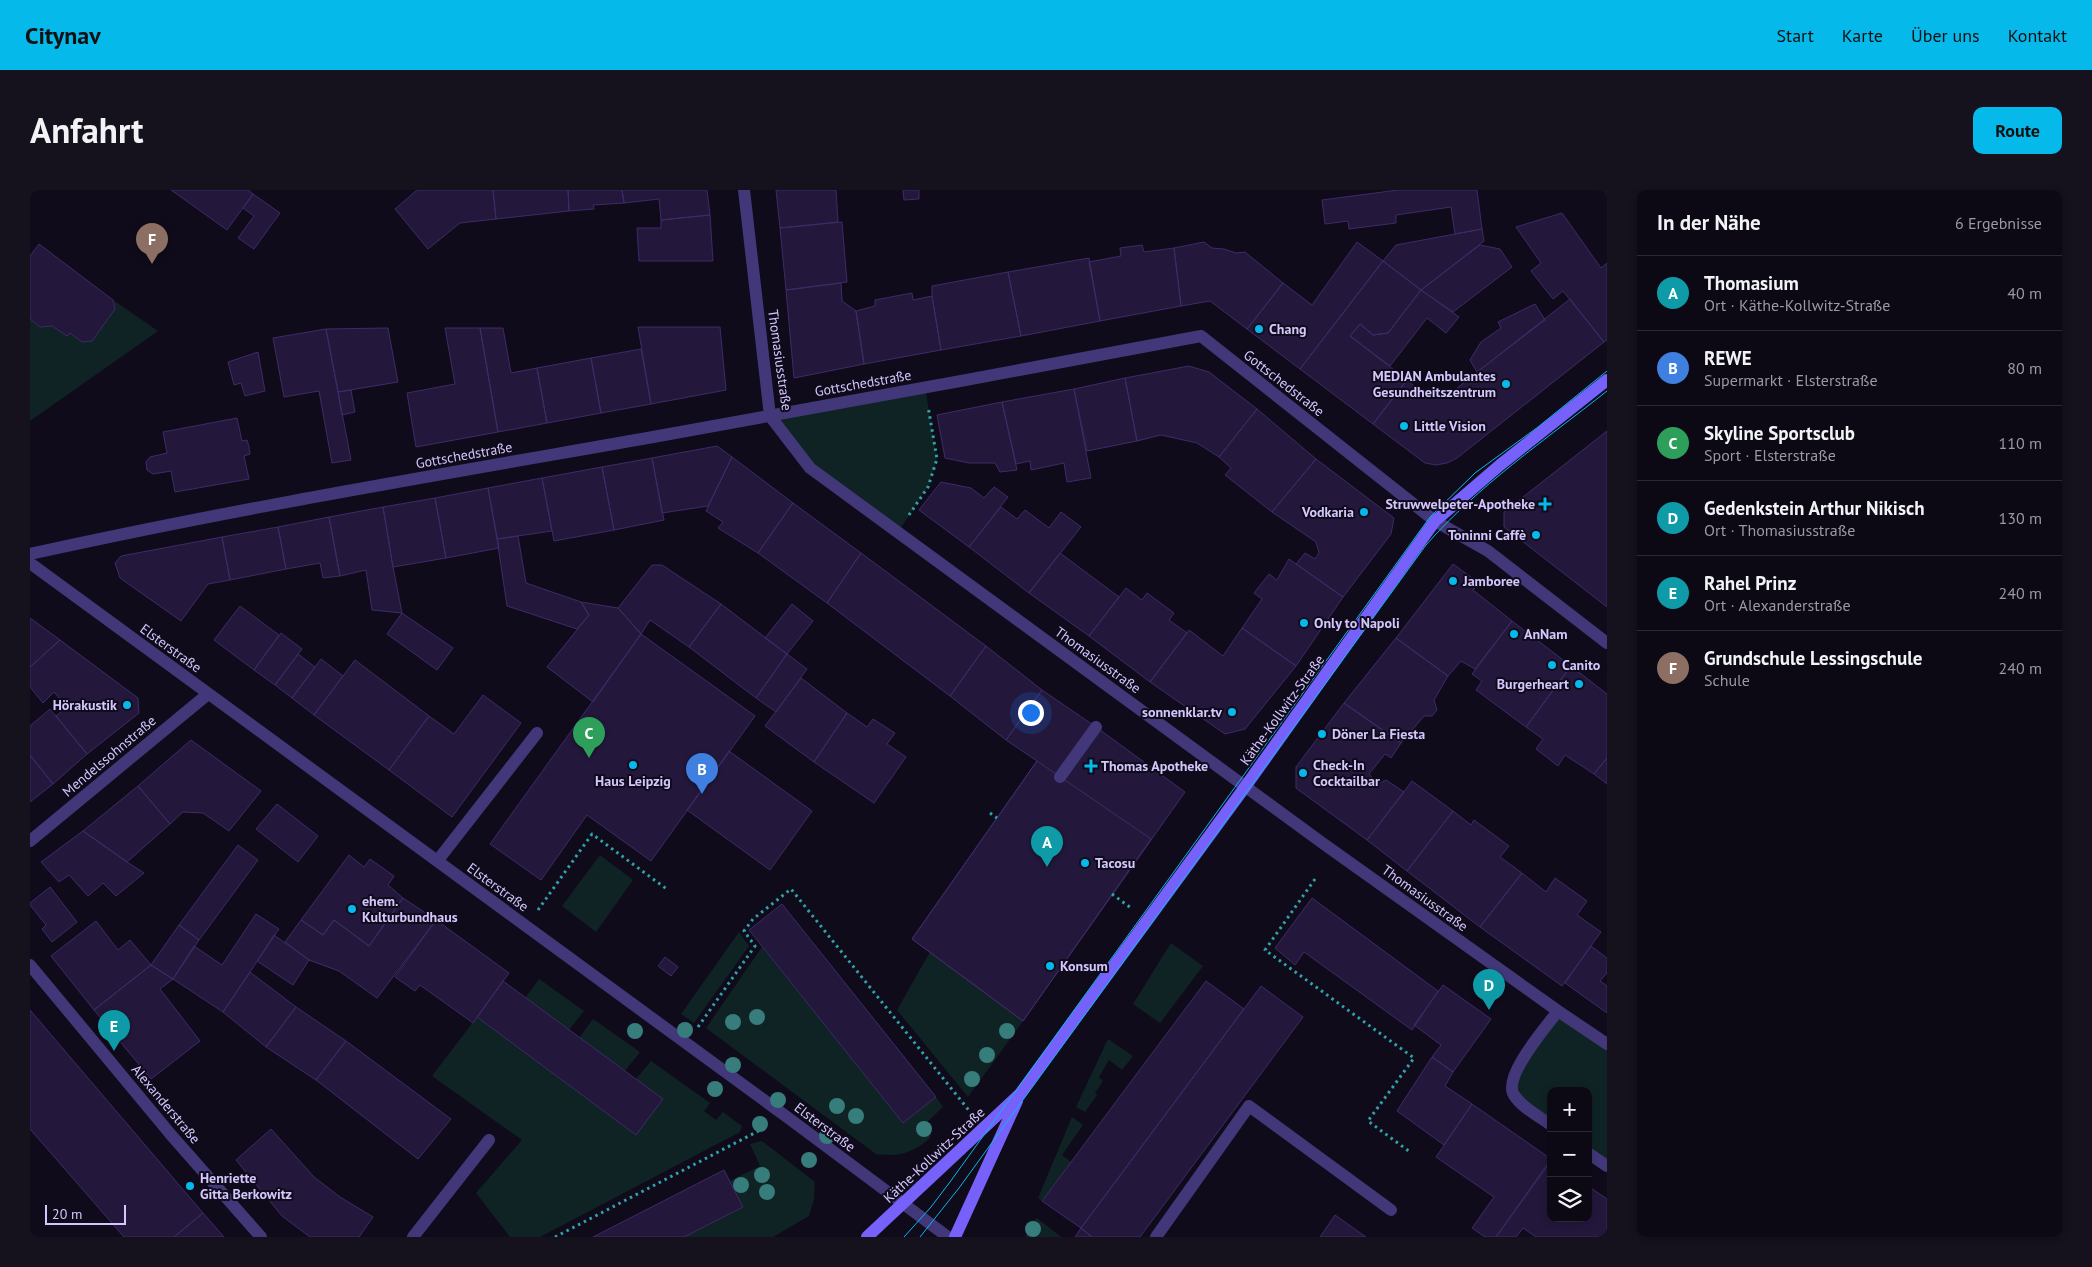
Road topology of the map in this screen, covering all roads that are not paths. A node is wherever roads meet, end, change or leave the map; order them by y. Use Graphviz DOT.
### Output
graph roads {
  1 [pos="744,190"];
  2 [pos="1607,380"];
  3 [pos="770,416"];
  4 [pos="1435,521"];
  5 [pos="30,554"];
  6 [pos="30,562"];
  7 [pos="1607,643"];
  8 [pos="208,694"];
  9 [pos="1096,727"];
  10 [pos="537,733"];
  11 [pos="1060,777"];
  12 [pos="1245,787"];
  13 [pos="30,841"];
  14 [pos="438,860"];
  15 [pos="30,965"];
  16 [pos="1558,1012"];
  17 [pos="1607,1044"];
  18 [pos="1020,1094"];
  19 [pos="1547,1122"];
  20 [pos="488,1140"];
  21 [pos="1592,1156"];
  22 [pos="1607,1166"];
  23 [pos="902,1204"];
  24 [pos="1391,1210"];
  25 [pos="261,1237"];
  26 [pos="413,1237"];
  27 [pos="867,1237"];
  28 [pos="948,1237"];
  29 [pos="955,1237"];
  30 [pos="1156,1237"];
  1 -- 3 [label="street, Thomasiusstraße"];
  2 -- 4 [label="street, Käthe-Kollwitz-Straße"];
  3 -- 4 [label="street, Gottschedstraße"];
  3 -- 5 [label="street, Gottschedstraße"];
  3 -- 12 [label="street, Thomasiusstraße"];
  4 -- 7 [label="street, Gottschedstraße"];
  4 -- 12 [label="street, Käthe-Kollwitz-Straße"];
  6 -- 8 [label="street, Elsterstraße"];
  8 -- 13 [label="street, Mendelssohnstraße"];
  8 -- 14 [label="street, Elsterstraße"];
  9 -- 11 [label="street"];
  10 -- 14 [label="street"];
  12 -- 16 [label="street, Thomasiusstraße"];
  12 -- 18 [label="street, Käthe-Kollwitz-Straße"];
  14 -- 23 [label="street, Elsterstraße"];
  15 -- 25 [label="street, Alexanderstraße"];
  16 -- 17 [label="street, Thomasiusstraße"];
  16 -- 19 [label="street"];
  18 -- 23 [label="street, Käthe-Kollwitz-Straße"];
  18 -- 29 [label="street, Käthe-Kollwitz-Straße"];
  20 -- 26 [label="street"];
  21 -- 22 [label="street"];
  23 -- 27 [label="street, Käthe-Kollwitz-Straße"];
  23 -- 28 [label="street, Elsterstraße"];
  24 -- 30 [label="street"];
}
